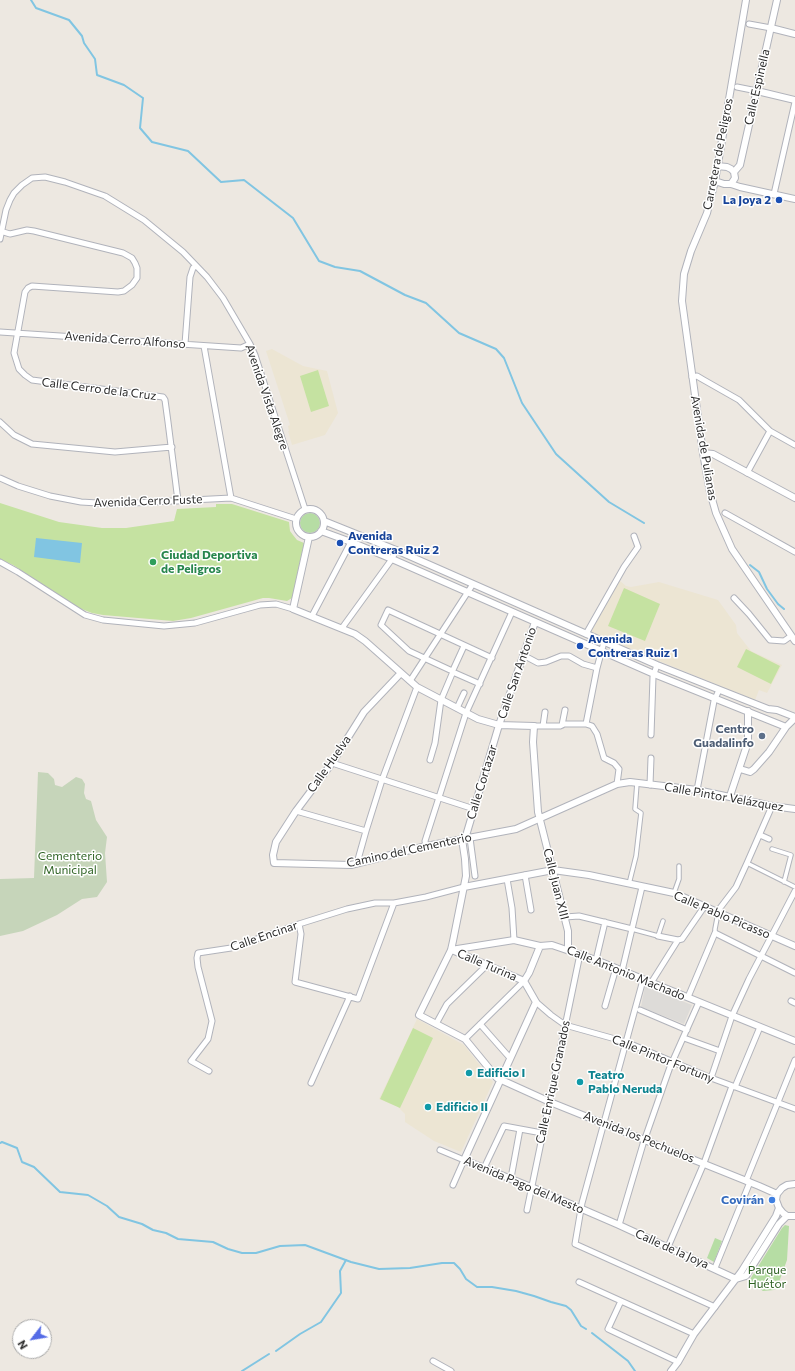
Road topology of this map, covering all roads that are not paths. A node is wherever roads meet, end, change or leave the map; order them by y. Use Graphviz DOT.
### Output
graph roads {
  1 [pos="746,0"];
  2 [pos="777,0"];
  3 [pos="749,24"];
  4 [pos="771,28"];
  5 [pos="795,34"];
  6 [pos="738,87"];
  7 [pos="757,91"];
  8 [pos="795,101"];
  9 [pos="717,166"];
  10 [pos="734,172"];
  11 [pos="715,181"];
  12 [pos="731,184"];
  13 [pos="774,194"];
  14 [pos="795,199"];
  15 [pos="1,232"];
  16 [pos="0,239"];
  17 [pos="196,266"];
  18 [pos="0,332"];
  19 [pos="19,333"];
  20 [pos="185,344"];
  21 [pos="250,344"];
  22 [pos="204,346"];
  23 [pos="692,376"];
  24 [pos="0,422"];
  25 [pos="770,431"];
  26 [pos="795,445"];
  27 [pos="172,447"];
  28 [pos="703,453"];
  29 [pos="747,473"];
  30 [pos="0,478"];
  31 [pos="231,498"];
  32 [pos="795,498"];
  33 [pos="178,501"];
  34 [pos="305,509"];
  35 [pos="725,513"];
  36 [pos="296,519"];
  37 [pos="324,521"];
  38 [pos="321,532"];
  39 [pos="634,536"];
  40 [pos="309,537"];
  41 [pos="351,542"];
  42 [pos="396,550"];
  43 [pos="795,552"];
  44 [pos="392,559"];
  45 [pos="0,562"];
  46 [pos="473,584"];
  47 [pos="469,592"];
  48 [pos="734,598"];
  49 [pos="293,609"];
  50 [pos="512,612"];
  51 [pos="538,614"];
  52 [pos="312,616"];
  53 [pos="535,622"];
  54 [pos="342,628"];
  55 [pos="441,634"];
  56 [pos="586,634"];
  57 [pos="793,639"];
  58 [pos="604,642"];
  59 [pos="464,646"];
  60 [pos="601,650"];
  61 [pos="523,655"];
  62 [pos="492,658"];
  63 [pos="424,659"];
  64 [pos="657,665"];
  65 [pos="597,668"];
  66 [pos="453,672"];
  67 [pos="400,674"];
  68 [pos="654,674"];
  69 [pos="410,681"];
  70 [pos="480,684"];
  71 [pos="417,687"];
  72 [pos="719,690"];
  73 [pos="464,693"];
  74 [pos="715,699"];
  75 [pos="441,700"];
  76 [pos="457,708"];
  77 [pos="565,710"];
  78 [pos="748,711"];
  79 [pos="545,712"];
  80 [pos="466,713"];
  81 [pos="795,718"];
  82 [pos="586,724"];
  83 [pos="499,725"];
  84 [pos="562,725"];
  85 [pos="534,726"];
  86 [pos="544,726"];
  87 [pos="786,727"];
  88 [pos="651,735"];
  89 [pos="651,758"];
  90 [pos="430,760"];
  91 [pos="332,763"];
  92 [pos="740,768"];
  93 [pos="382,780"];
  94 [pos="636,783"];
  95 [pos="616,784"];
  96 [pos="650,785"];
  97 [pos="697,790"];
  98 [pos="730,796"];
  99 [pos="438,798"];
  100 [pos="772,806"];
  101 [pos="474,809"];
  102 [pos="795,809"];
  103 [pos="296,811"];
  104 [pos="540,819"];
  105 [pos="366,831"];
  106 [pos="760,835"];
  107 [pos="466,838"];
  108 [pos="769,839"];
  109 [pos="426,846"];
  110 [pos="772,849"];
  111 [pos="274,863"];
  112 [pos="357,863"];
  113 [pos="748,863"];
  114 [pos="679,866"];
  115 [pos="554,870"];
  116 [pos="525,875"];
  117 [pos="475,876"];
  118 [pos="507,879"];
  119 [pos="784,882"];
  120 [pos="629,884"];
  121 [pos="642,886"];
  122 [pos="464,887"];
  123 [pos="795,887"];
  124 [pos="795,891"];
  125 [pos="674,893"];
  126 [pos="794,899"];
  127 [pos="394,903"];
  128 [pos="704,907"];
  129 [pos="531,910"];
  130 [pos="718,913"];
  131 [pos="564,917"];
  132 [pos="664,921"];
  133 [pos="605,922"];
  134 [pos="299,924"];
  135 [pos="632,929"];
  136 [pos="715,933"];
  137 [pos="658,936"];
  138 [pos="771,936"];
  139 [pos="514,940"];
  140 [pos="678,940"];
  141 [pos="540,946"];
  142 [pos="795,946"];
  143 [pos="568,949"];
  144 [pos="451,950"];
  145 [pos="580,954"];
  146 [pos="761,956"];
  147 [pos="596,960"];
  148 [pos="486,966"];
  149 [pos="616,968"];
  150 [pos="622,971"];
  151 [pos="795,973"];
  152 [pos="643,980"];
  153 [pos="524,981"];
  154 [pos="651,983"];
  155 [pos="350,996"];
  156 [pos="688,997"];
  157 [pos="536,1002"];
  158 [pos="700,1002"];
  159 [pos="605,1006"];
  160 [pos="641,1009"];
  161 [pos="732,1016"];
  162 [pos="436,1024"];
  163 [pos="480,1024"];
  164 [pos="566,1025"];
  165 [pos="760,1027"];
  166 [pos="688,1030"];
  167 [pos="684,1038"];
  168 [pos="465,1039"];
  169 [pos="795,1041"];
  170 [pos="626,1042"];
  171 [pos="720,1051"];
  172 [pos="510,1058"];
  173 [pos="795,1060"];
  174 [pos="673,1063"];
  175 [pos="209,1071"];
  176 [pos="711,1078"];
  177 [pos="500,1079"];
  178 [pos="311,1083"];
  179 [pos="734,1087"];
  180 [pos="550,1102"];
  181 [pos="778,1104"];
  182 [pos="795,1109"];
  183 [pos="604,1123"];
  184 [pos="520,1129"];
  185 [pos="542,1133"];
  186 [pos="644,1140"];
  187 [pos="440,1150"];
  188 [pos="464,1160"];
  189 [pos="704,1164"];
  190 [pos="484,1168"];
  191 [pos="510,1178"];
  192 [pos="748,1181"];
  193 [pos="795,1184"];
  194 [pos="453,1185"];
  195 [pos="531,1186"];
  196 [pos="778,1194"];
  197 [pos="779,1208"];
  198 [pos="582,1209"];
  199 [pos="527,1210"];
  200 [pos="787,1216"];
  201 [pos="795,1216"];
  202 [pos="607,1220"];
  203 [pos="619,1225"];
  204 [pos="668,1248"];
  205 [pos="715,1268"];
  206 [pos="736,1279"];
  207 [pos="579,1282"];
  208 [pos="621,1301"];
  209 [pos="715,1307"];
  210 [pos="694,1334"];
  211 [pos="433,1361"];
  212 [pos="678,1362"];
  213 [pos="451,1371"];
  214 [pos="671,1371"];
  215 [pos="677,1371"];
  1 -- 9 [label="street, Carretera de Peligros"];
  2 -- 4 [label="street, Calle Espinella"];
  3 -- 4 [label="street"];
  4 -- 5 [label="street"];
  4 -- 7 [label="street, Calle Espinella"];
  6 -- 7 [label="street"];
  7 -- 8 [label="street"];
  7 -- 10 [label="street, Calle Espinella"];
  8 -- 13 [label="street"];
  9 -- 10 [label="street"];
  9 -- 11 [label="street, Carretera de Peligros"];
  10 -- 12 [label="street"];
  11 -- 12 [label="street"];
  11 -- 23 [label="street, Carretera de Peligros"];
  12 -- 13 [label="street"];
  13 -- 14 [label="street"];
  15 -- 16 [label="street, Avenida Vista Alegre"];
  15 -- 17 [label="street, Avenida Vista Alegre"];
  15 -- 19 [label="street"];
  17 -- 20 [label="street"];
  17 -- 21 [label="street, Avenida Vista Alegre"];
  18 -- 19 [label="street, Avenida Cerro Alfonso"];
  19 -- 20 [label="street, Avenida Cerro Alfonso"];
  19 -- 27 [label="street, Calle Cerro de la Cruz"];
  20 -- 22 [label="street, Avenida Cerro Alfonso"];
  21 -- 22 [label="street, Avenida Cerro Alfonso"];
  21 -- 34 [label="street, Avenida Vista Alegre"];
  22 -- 31 [label="street"];
  23 -- 25 [label="street"];
  23 -- 28 [label="street, Avenida de Pulianas"];
  24 -- 27 [label="street"];
  25 -- 26 [label="street"];
  25 -- 29 [label="street"];
  27 -- 33 [label="street, Calle Cerro de la Cruz"];
  28 -- 29 [label="street"];
  28 -- 57 [label="street, Avenida de Pulianas"];
  29 -- 32 [label="street"];
  30 -- 33 [label="street, Avenida Cerro Fuste"];
  31 -- 33 [label="street, Avenida Cerro Fuste"];
  31 -- 36 [label="street, Avenida Cerro Fuste"];
  34 -- 36 [label="street"];
  34 -- 37 [label="street"];
  35 -- 43 [label="street"];
  36 -- 40 [label="street"];
  37 -- 38 [label="street"];
  37 -- 42 [label="street"];
  38 -- 40 [label="street"];
  38 -- 41 [label="street"];
  39 -- 56 [label="street"];
  40 -- 49 [label="street"];
  41 -- 44 [label="street"];
  41 -- 52 [label="street"];
  42 -- 44 [label="street"];
  42 -- 46 [label="street"];
  44 -- 47 [label="street"];
  44 -- 54 [label="street"];
  45 -- 49 [label="street"];
  46 -- 47 [label="street"];
  46 -- 51 [label="street"];
  47 -- 50 [label="street"];
  47 -- 55 [label="street"];
  48 -- 57 [label="street"];
  49 -- 52 [label="street"];
  50 -- 53 [label="street"];
  50 -- 62 [label="street"];
  51 -- 53 [label="street"];
  51 -- 56 [label="street"];
  52 -- 54 [label="street"];
  53 -- 60 [label="street"];
  53 -- 61 [label="street, Calle San Antonio"];
  54 -- 67 [label="street"];
  55 -- 59 [label="street"];
  55 -- 63 [label="street"];
  55 -- 63 [label="street"];
  56 -- 58 [label="street"];
  58 -- 60 [label="street"];
  58 -- 64 [label="street"];
  59 -- 62 [label="street"];
  59 -- 66 [label="street"];
  60 -- 65 [label="street"];
  60 -- 68 [label="street"];
  61 -- 65 [label="street"];
  61 -- 83 [label="street, Calle San Antonio"];
  62 -- 70 [label="street"];
  63 -- 66 [label="street"];
  63 -- 69 [label="street"];
  64 -- 68 [label="street"];
  64 -- 72 [label="street"];
  65 -- 82 [label="street"];
  66 -- 70 [label="street"];
  66 -- 75 [label="street"];
  67 -- 69 [label="street"];
  67 -- 91 [label="street, Calle Huelva"];
  68 -- 74 [label="street"];
  68 -- 88 [label="street"];
  69 -- 71 [label="street"];
  70 -- 80 [label="street"];
  71 -- 75 [label="street"];
  71 -- 93 [label="street"];
  72 -- 74 [label="street"];
  72 -- 81 [label="street"];
  73 -- 76 [label="street"];
  74 -- 78 [label="street"];
  74 -- 97 [label="street"];
  75 -- 76 [label="street"];
  75 -- 90 [label="street"];
  76 -- 80 [label="street"];
  77 -- 84 [label="street"];
  78 -- 87 [label="street"];
  78 -- 92 [label="street"];
  79 -- 86 [label="street"];
  80 -- 83 [label="street"];
  80 -- 99 [label="street"];
  81 -- 87 [label="street"];
  82 -- 84 [label="street"];
  82 -- 95 [label="street"];
  83 -- 85 [label="street"];
  83 -- 101 [label="street, Calle Cortazar"];
  84 -- 86 [label="street"];
  85 -- 86 [label="street"];
  85 -- 104 [label="street, Calle Juan XIII"];
  87 -- 92 [label="street"];
  89 -- 96 [label="street"];
  91 -- 93 [label="street"];
  91 -- 103 [label="street, Calle Huelva"];
  92 -- 98 [label="street"];
  93 -- 99 [label="street"];
  93 -- 105 [label="street"];
  94 -- 95 [label="street, Calle Pintor Velázquez"];
  94 -- 96 [label="street, Calle Pintor Velázquez"];
  94 -- 120 [label="street"];
  95 -- 104 [label="street, Calle Pintor Velázquez"];
  96 -- 97 [label="street, Calle Pintor Velázquez"];
  97 -- 98 [label="street, Calle Pintor Velázquez"];
  98 -- 100 [label="street, Calle Pintor Velázquez"];
  99 -- 101 [label="street"];
  99 -- 109 [label="street"];
  100 -- 102 [label="street, Calle Pintor Velázquez"];
  100 -- 106 [label="street"];
  101 -- 107 [label="street, Calle Cortazar"];
  103 -- 105 [label="street"];
  103 -- 111 [label="street, Calle Huelva"];
  104 -- 107 [label="street, Camino del Cementerio"];
  104 -- 115 [label="street, Calle Juan XIII"];
  105 -- 112 [label="street"];
  106 -- 108 [label="street"];
  106 -- 113 [label="street"];
  107 -- 109 [label="street, Camino del Cementerio"];
  107 -- 117 [label="street"];
  107 -- 122 [label="street"];
  109 -- 112 [label="street, Camino del Cementerio"];
  110 -- 119 [label="street"];
  111 -- 112 [label="street, Camino del Cementerio"];
  113 -- 119 [label="street"];
  113 -- 130 [label="street"];
  114 -- 125 [label="street"];
  115 -- 116 [label="street"];
  115 -- 120 [label="street, Calle Pablo Picasso"];
  115 -- 131 [label="street, Calle Juan XIII"];
  116 -- 118 [label="street"];
  116 -- 129 [label="street"];
  118 -- 122 [label="street"];
  118 -- 139 [label="street"];
  119 -- 123 [label="street"];
  120 -- 121 [label="street, Calle Pablo Picasso"];
  121 -- 125 [label="street, Calle Pablo Picasso"];
  121 -- 135 [label="street"];
  122 -- 127 [label="street, Calle Encinar"];
  122 -- 144 [label="street"];
  124 -- 126 [label="street"];
  125 -- 128 [label="street, Calle Pablo Picasso"];
  126 -- 138 [label="street"];
  127 -- 134 [label="street, Calle Encinar"];
  127 -- 155 [label="street"];
  128 -- 130 [label="street, Calle Pablo Picasso"];
  128 -- 140 [label="street"];
  130 -- 136 [label="street"];
  130 -- 138 [label="street, Calle Pablo Picasso"];
  131 -- 133 [label="street"];
  131 -- 143 [label="street, Calle Juan XIII"];
  132 -- 137 [label="street"];
  133 -- 135 [label="street"];
  133 -- 147 [label="street"];
  134 -- 155 [label="street"];
  134 -- 175 [label="street, Calle Encinar"];
  135 -- 137 [label="street"];
  135 -- 150 [label="street"];
  136 -- 146 [label="street"];
  136 -- 156 [label="street"];
  137 -- 140 [label="street"];
  138 -- 142 [label="street, Calle Pablo Picasso"];
  138 -- 146 [label="street"];
  139 -- 141 [label="street, Calle Antonio Machado"];
  139 -- 144 [label="street, Calle Antonio Machado"];
  140 -- 154 [label="street"];
  141 -- 143 [label="street, Calle Antonio Machado"];
  141 -- 153 [label="street"];
  143 -- 145 [label="street, Calle Antonio Machado"];
  144 -- 148 [label="street, Calle Turina"];
  144 -- 162 [label="street"];
  145 -- 147 [label="street, Calle Antonio Machado"];
  145 -- 164 [label="street, Calle Enrique Granados"];
  146 -- 151 [label="street"];
  146 -- 161 [label="street"];
  147 -- 149 [label="street, Calle Antonio Machado"];
  148 -- 153 [label="street, Calle Turina"];
  148 -- 162 [label="street"];
  149 -- 150 [label="street, Calle Antonio Machado"];
  149 -- 159 [label="street"];
  150 -- 152 [label="street, Calle Antonio Machado"];
  152 -- 154 [label="street, Calle Antonio Machado"];
  152 -- 170 [label="street"];
  153 -- 157 [label="street, Calle Pintor Fortuny"];
  153 -- 163 [label="street"];
  154 -- 156 [label="street, Calle Antonio Machado"];
  155 -- 178 [label="street"];
  156 -- 158 [label="street, Calle Antonio Machado"];
  157 -- 164 [label="street, Calle Pintor Fortuny"];
  157 -- 172 [label="street"];
  158 -- 161 [label="street, Calle Antonio Machado"];
  158 -- 166 [label="street"];
  160 -- 166 [label="street"];
  161 -- 165 [label="street, Calle Antonio Machado"];
  161 -- 171 [label="street"];
  162 -- 168 [label="street"];
  163 -- 168 [label="street"];
  163 -- 172 [label="street"];
  164 -- 170 [label="street, Calle Pintor Fortuny"];
  164 -- 180 [label="street, Calle Enrique Granados"];
  165 -- 169 [label="street, Calle Antonio Machado"];
  165 -- 179 [label="street"];
  166 -- 167 [label="street"];
  167 -- 171 [label="street"];
  167 -- 174 [label="street"];
  168 -- 177 [label="street"];
  170 -- 174 [label="street, Calle Pintor Fortuny"];
  170 -- 183 [label="street"];
  171 -- 176 [label="street"];
  172 -- 177 [label="street"];
  173 -- 181 [label="street"];
  174 -- 176 [label="street, Calle Pintor Fortuny"];
  174 -- 186 [label="street"];
  176 -- 179 [label="street, Calle Pintor Fortuny"];
  177 -- 180 [label="street, Avenida los Pechuelos"];
  177 -- 188 [label="street"];
  179 -- 181 [label="street, Calle Pintor Fortuny"];
  179 -- 189 [label="street"];
  180 -- 183 [label="street, Avenida los Pechuelos"];
  180 -- 185 [label="street, Calle Enrique Granados"];
  181 -- 182 [label="street, Calle Pintor Fortuny"];
  181 -- 192 [label="street"];
  183 -- 186 [label="street, Avenida los Pechuelos"];
  183 -- 198 [label="street"];
  184 -- 185 [label="street"];
  184 -- 190 [label="street"];
  184 -- 191 [label="street"];
  185 -- 195 [label="street, Calle Enrique Granados"];
  186 -- 189 [label="street, Avenida los Pechuelos"];
  186 -- 203 [label="street"];
  187 -- 188 [label="street, Avenida Pago del Mesto"];
  188 -- 190 [label="street, Avenida Pago del Mesto"];
  188 -- 194 [label="street"];
  189 -- 192 [label="street, Avenida los Pechuelos"];
  189 -- 204 [label="street"];
  190 -- 191 [label="street, Avenida Pago del Mesto"];
  191 -- 195 [label="street, Avenida Pago del Mesto"];
  192 -- 196 [label="street, Avenida los Pechuelos"];
  192 -- 205 [label="street"];
  193 -- 196 [label="street"];
  195 -- 198 [label="street, Avenida Pago del Mesto"];
  195 -- 199 [label="street, Calle Enrique Granados"];
  196 -- 197 [label="street"];
  197 -- 200 [label="street"];
  197 -- 206 [label="street"];
  198 -- 202 [label="street, Avenida Pago del Mesto"];
  198 -- 209 [label="street"];
  200 -- 201 [label="street"];
  200 -- 206 [label="street"];
  202 -- 203 [label="street, Calle de la Joya"];
  203 -- 204 [label="street, Calle de la Joya"];
  204 -- 205 [label="street, Calle de la Joya"];
  205 -- 206 [label="street, Calle de la Joya"];
  206 -- 209 [label="street"];
  207 -- 208 [label="street"];
  208 -- 210 [label="street"];
  208 -- 212 [label="street"];
  209 -- 210 [label="street"];
  210 -- 212 [label="street"];
  211 -- 213 [label="street"];
  212 -- 214 [label="street"];
  212 -- 215 [label="street"];
}
